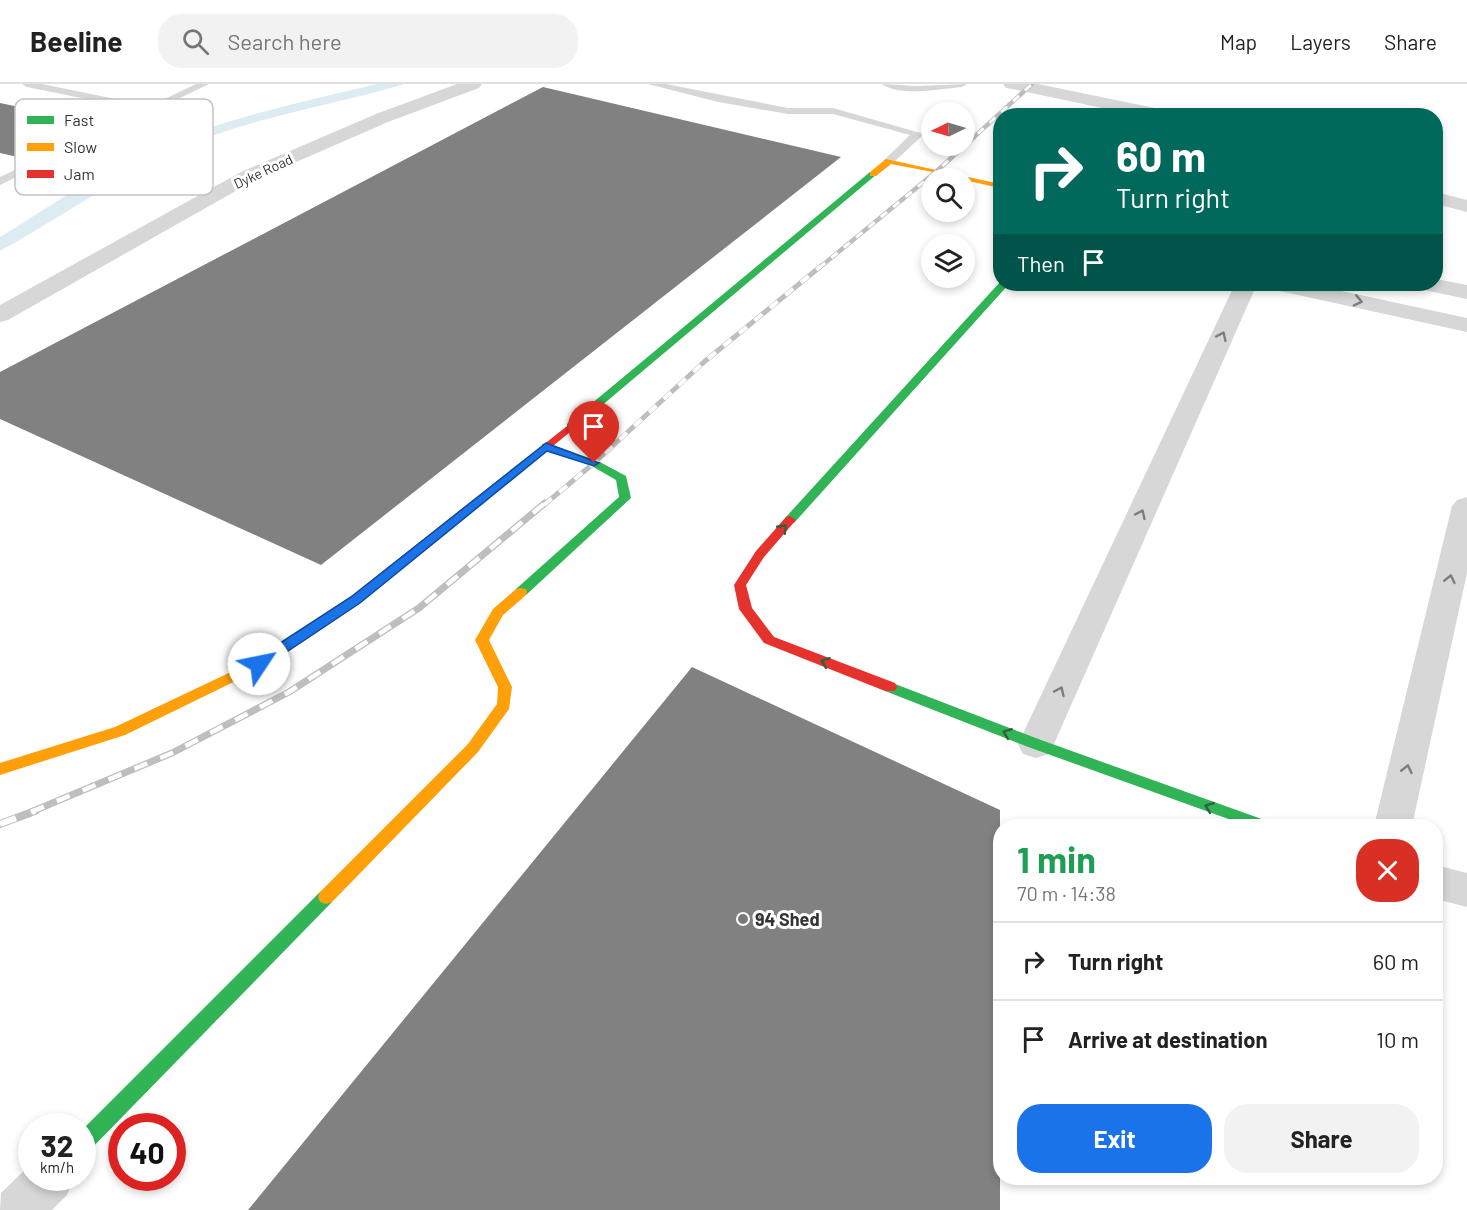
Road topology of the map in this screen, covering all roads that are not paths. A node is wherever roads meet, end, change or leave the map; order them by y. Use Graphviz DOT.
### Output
graph roads {
  1 [pos="27,84"];
  2 [pos="204,84"];
  3 [pos="473,84"];
  4 [pos="653,84"];
  5 [pos="887,84"];
  6 [pos="962,84"];
  7 [pos="1012,84"];
  8 [pos="101,99"];
  9 [pos="172,99"];
  10 [pos="1130,108"];
  11 [pos="889,161"];
  12 [pos="15,174"];
  13 [pos="0,181"];
  14 [pos="993,184"];
  15 [pos="1443,200"];
  16 [pos="1467,206"];
  17 [pos="1443,287"];
  18 [pos="998,291"];
  19 [pos="1243,291"];
  20 [pos="1313,291"];
  21 [pos="1467,292"];
  22 [pos="0,315"];
  23 [pos="1467,325"];
  24 [pos="546,446"];
  25 [pos="1467,506"];
  26 [pos="1036,744"];
  27 [pos="0,769"];
  28 [pos="1245,819"];
  29 [pos="1396,819"];
  30 [pos="1443,884"];
  31 [pos="1467,890"];
  32 [pos="96,1130"];
  33 [pos="37,1191"];
  34 [pos="18,1210"];
  1 -- 8 [label="lane"];
  2 -- 9 [label="lane"];
  3 -- 22 [label="street, Dyke Road"];
  4 -- 11 [label="lane"];
  5 -- 6 [label="lane"];
  7 -- 10 [label="street"];
  11 -- 14 [label="street"];
  11 -- 24 [label="street"];
  12 -- 13 [label="lane"];
  15 -- 16 [label="street"];
  17 -- 21 [label="street"];
  26 -- 18 [label="street, one-way"];
  26 -- 19 [label="street, one-way"];
  20 -- 23 [label="street, one-way"];
  24 -- 27 [label="street"];
  24 -- 32 [label="street"];
  29 -- 25 [label="street, one-way"];
  28 -- 26 [label="street, one-way"];
  30 -- 31 [label="street"];
  33 -- 34 [label="street"];
}
